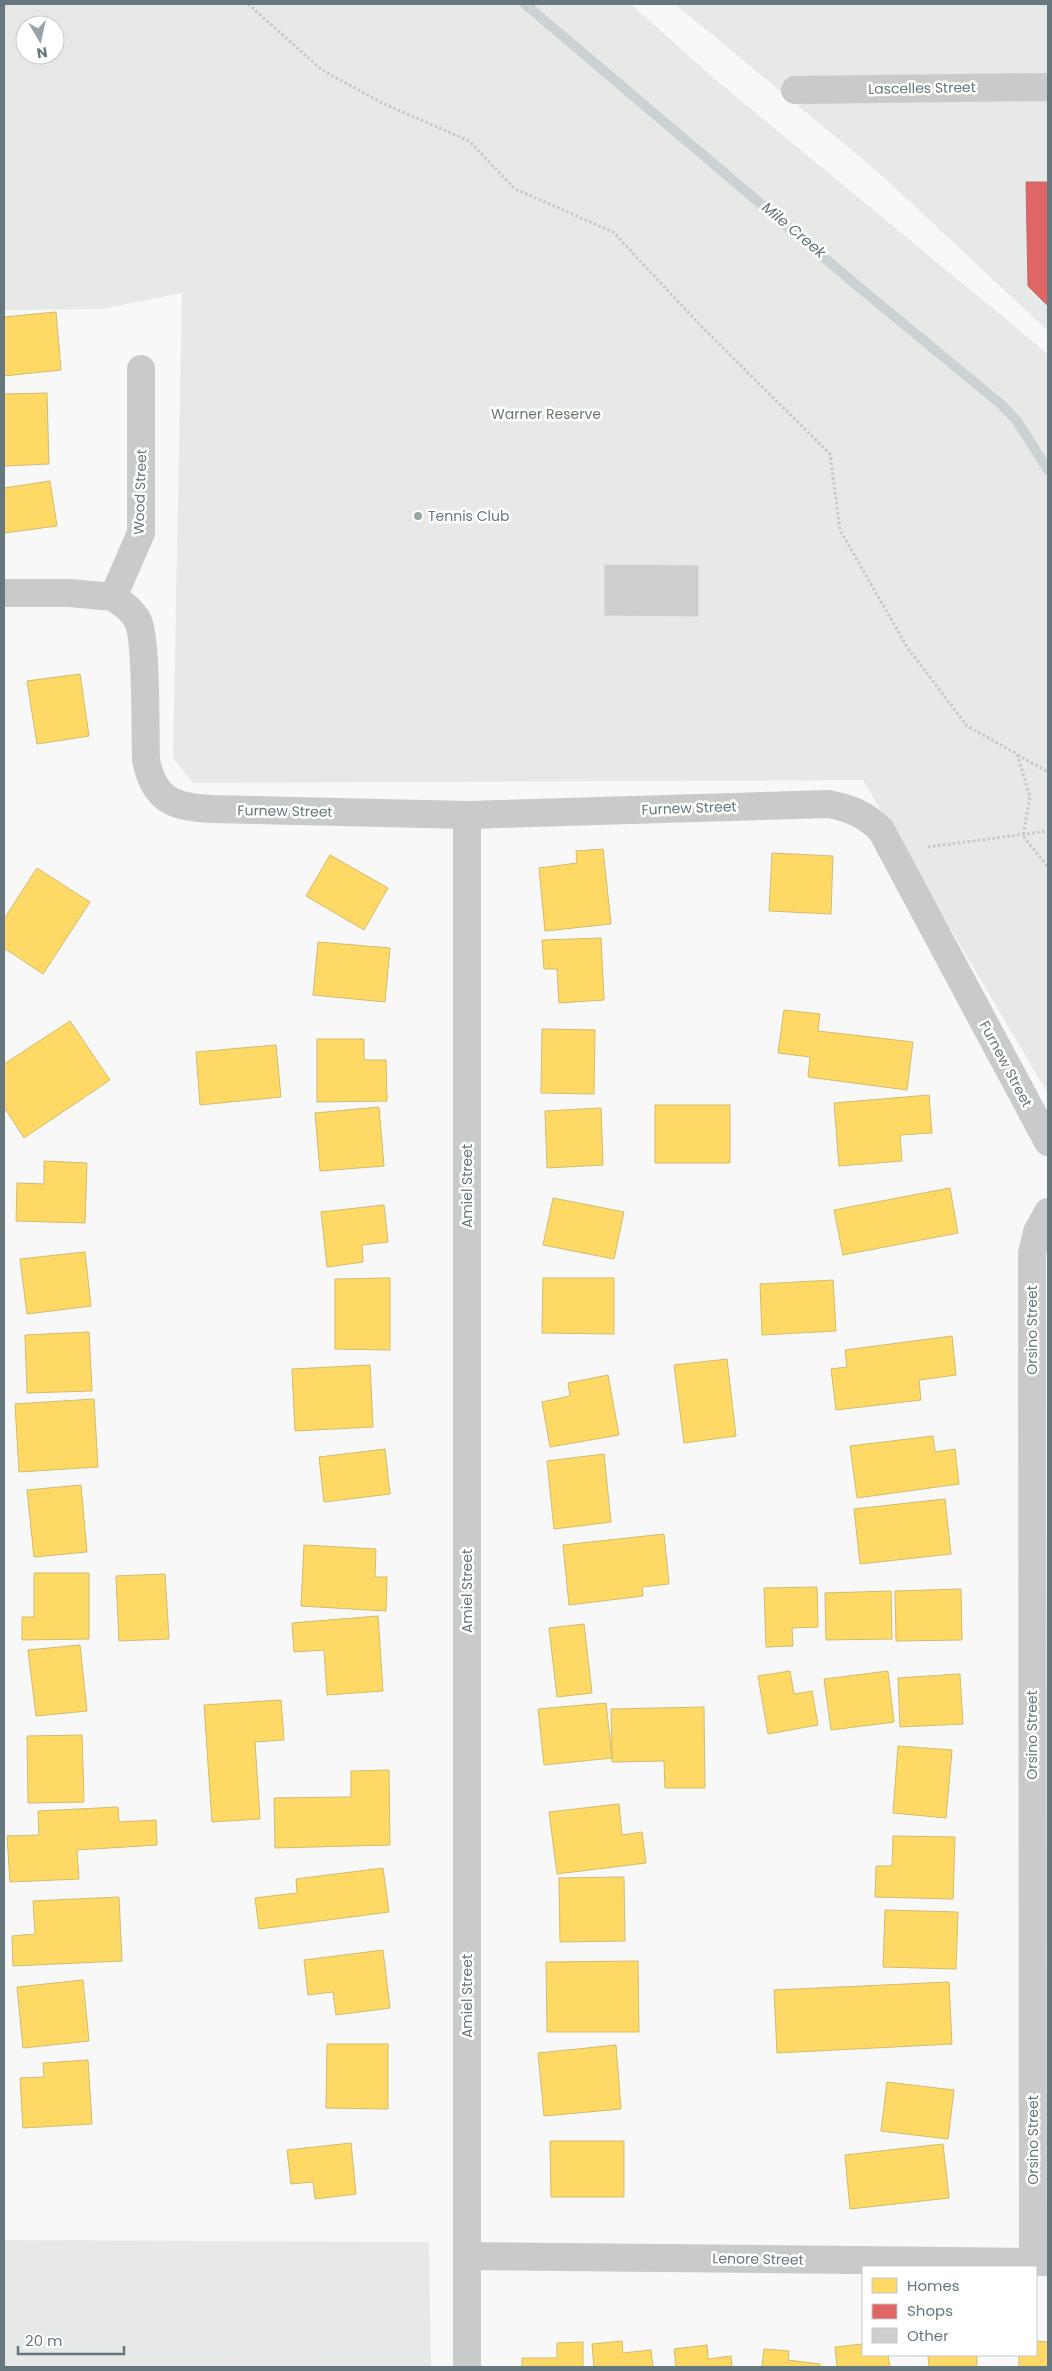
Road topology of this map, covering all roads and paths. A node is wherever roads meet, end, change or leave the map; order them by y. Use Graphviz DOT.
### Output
graph roads {
  1 [pos="248,4"];
  2 [pos="1048,87"];
  3 [pos="795,90"];
  4 [pos="141,369"];
  5 [pos="4,593"];
  6 [pos="113,597"];
  7 [pos="1017,754"];
  8 [pos="1048,772"];
  9 [pos="467,815"];
  10 [pos="1048,831"];
  11 [pos="1023,836"];
  12 [pos="892,852"];
  13 [pos="1048,867"];
  14 [pos="1048,1142"];
  15 [pos="1048,1212"];
  16 [pos="1040,1703"];
  17 [pos="467,2256"];
  18 [pos="1041,2262"];
  19 [pos="467,2367"];
  1 -- 7 [label="path"];
  2 -- 3 [label="street, Lascelles Street"];
  4 -- 6 [label="street, Wood Street"];
  5 -- 6 [label="street"];
  6 -- 9 [label="street, Furnew Street"];
  7 -- 8 [label="path"];
  7 -- 11 [label="path"];
  9 -- 12 [label="street, Furnew Street"];
  9 -- 17 [label="street, Amiel Street"];
  10 -- 11 [label="path"];
  11 -- 12 [label="path"];
  11 -- 13 [label="path"];
  12 -- 14 [label="street, Furnew Street"];
  15 -- 16 [label="street, Orsino Street"];
  16 -- 18 [label="street, Orsino Street"];
  17 -- 18 [label="street, Lenore Street"];
  17 -- 19 [label="street, Amiel Street"];
}
